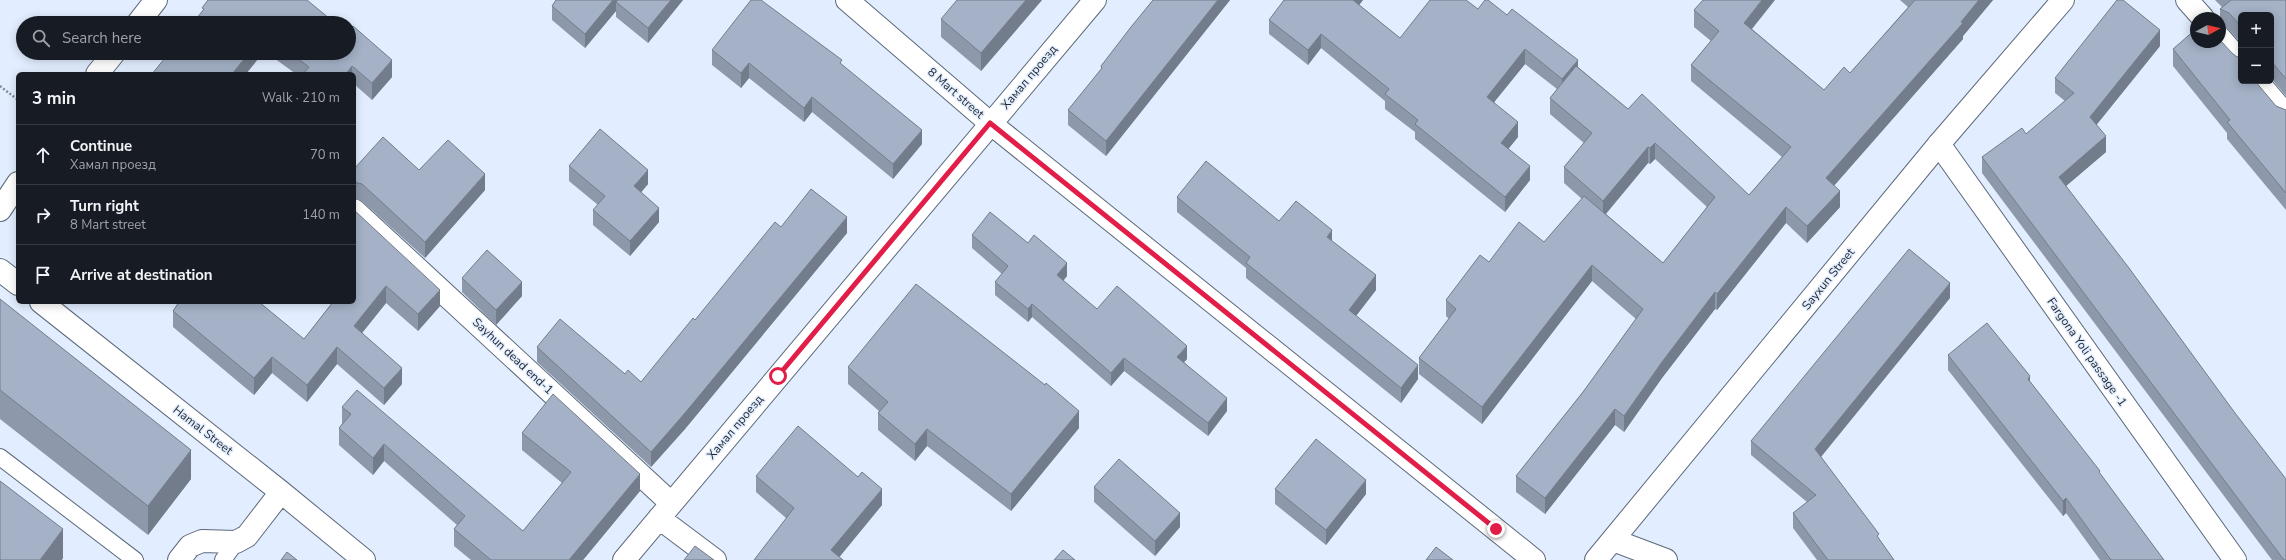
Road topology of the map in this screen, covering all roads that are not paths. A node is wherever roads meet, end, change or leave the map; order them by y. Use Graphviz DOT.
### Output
graph roads {
  1 [pos="156,0"];
  2 [pos="847,0"];
  3 [pos="1095,0"];
  4 [pos="2063,0"];
  5 [pos="2187,0"];
  6 [pos="2198,12"];
  7 [pos="143,16"];
  8 [pos="2226,45"];
  9 [pos="2238,59"];
  10 [pos="108,60"];
  11 [pos="99,72"];
  12 [pos="2260,84"];
  13 [pos="2286,115"];
  14 [pos="990,123"];
  15 [pos="1939,144"];
  16 [pos="16,185"];
  17 [pos="0,208"];
  18 [pos="356,212"];
  19 [pos="0,270"];
  20 [pos="16,282"];
  21 [pos="44,304"];
  22 [pos="0,457"];
  23 [pos="281,492"];
  24 [pos="665,511"];
  25 [pos="1613,540"];
  26 [pos="236,542"];
  27 [pos="135,560"];
  28 [pos="179,560"];
  29 [pos="223,560"];
  30 [pos="364,560"];
  31 [pos="624,560"];
  32 [pos="715,560"];
  33 [pos="1534,560"];
  34 [pos="1596,560"];
  35 [pos="1666,560"];
  36 [pos="2235,560"];
  1 -- 7 [label="street"];
  2 -- 14 [label="street, 8 Mart street"];
  3 -- 14 [label="street, Хамал проезд"];
  4 -- 15 [label="street, Sayxun Street"];
  5 -- 6 [label="street"];
  8 -- 9 [label="street"];
  10 -- 11 [label="street"];
  12 -- 13 [label="street"];
  14 -- 24 [label="street, Хамал проезд"];
  14 -- 33 [label="street, 8 Mart street"];
  15 -- 25 [label="street, Sayxun Street"];
  15 -- 36 [label="street, Fargona Yoli passage -1"];
  16 -- 17 [label="street"];
  18 -- 24 [label="street, Sayhun dead end-1"];
  19 -- 20 [label="street"];
  21 -- 23 [label="street, Hamal Street"];
  22 -- 27 [label="lane"];
  23 -- 26 [label="street"];
  23 -- 30 [label="street, Hamal Street"];
  24 -- 31 [label="street, Хамал проезд"];
  24 -- 32 [label="street, Sayhun dead end-1"];
  25 -- 34 [label="street, Sayxun Street"];
  25 -- 35 [label="street"];
  26 -- 28 [label="street"];
  26 -- 29 [label="lane"];
}
